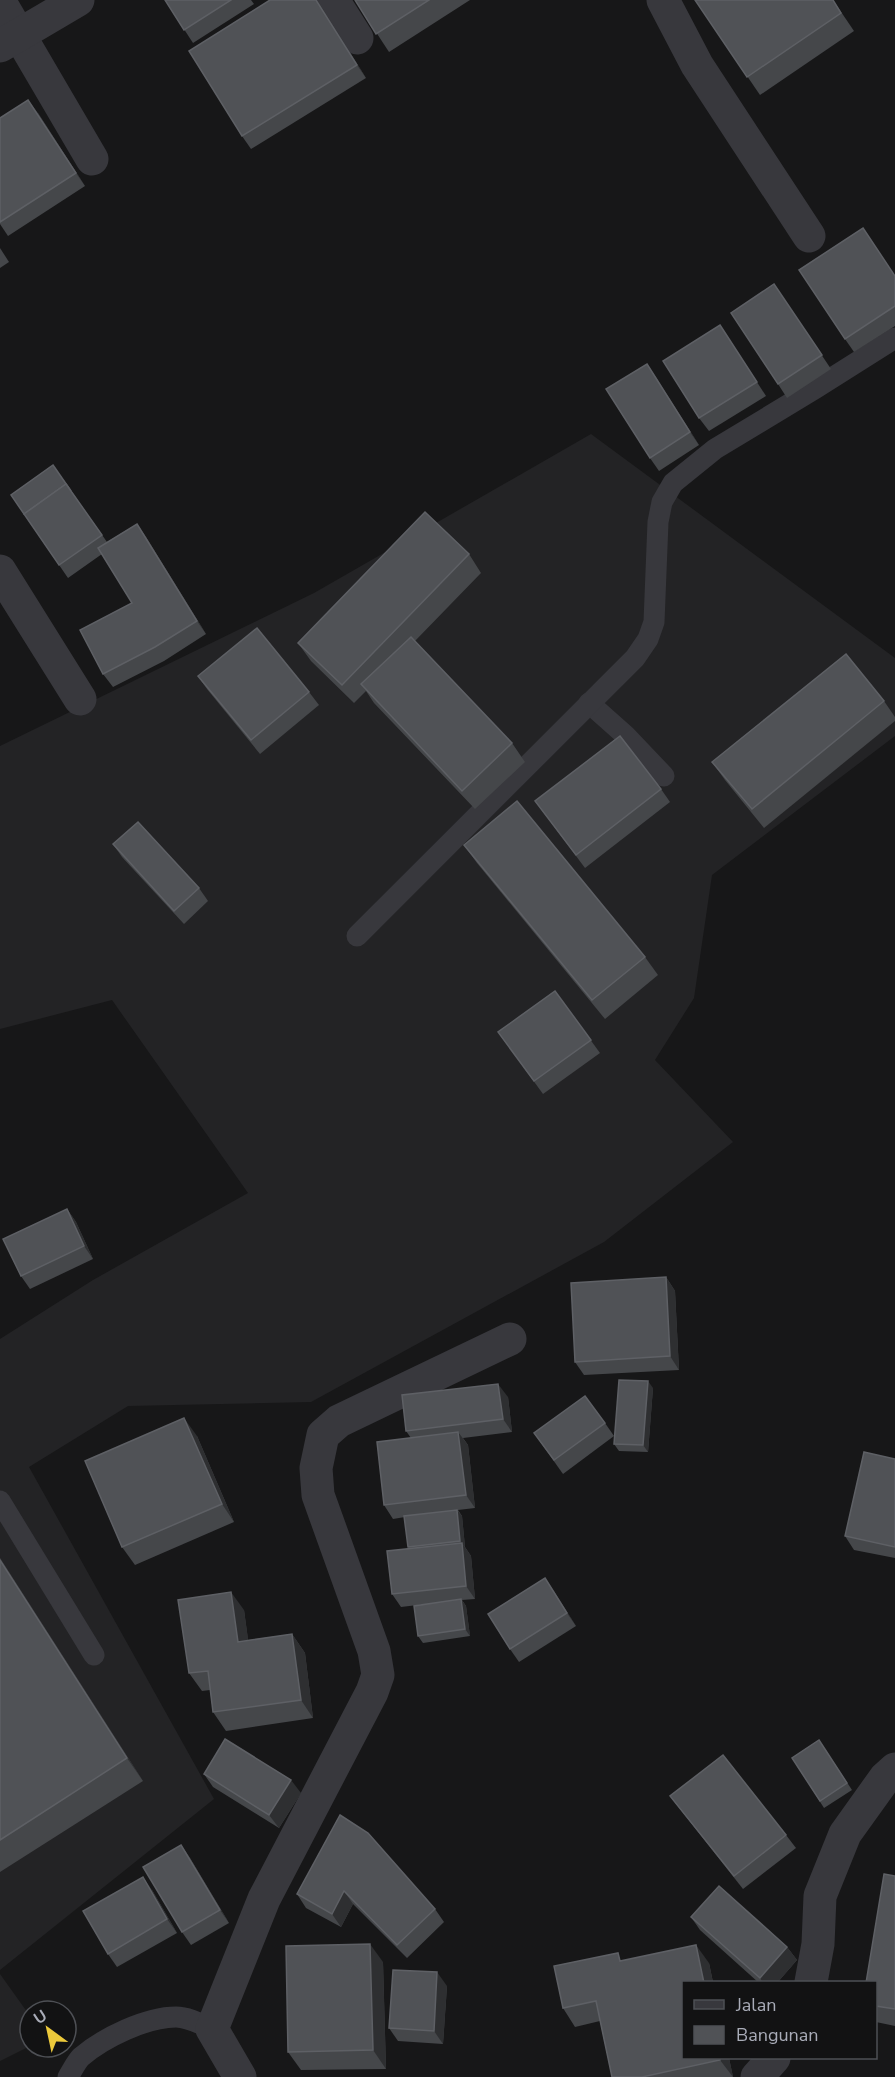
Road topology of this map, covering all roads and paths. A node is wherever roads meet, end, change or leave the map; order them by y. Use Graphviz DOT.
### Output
graph roads {
  1 [pos="78,0"];
  2 [pos="333,0"];
  3 [pos="663,0"];
  4 [pos="0,2"];
  5 [pos="357,38"];
  6 [pos="10,40"];
  7 [pos="92,159"];
  8 [pos="809,236"];
  9 [pos="895,338"];
  10 [pos="0,571"];
  11 [pos="80,699"];
  12 [pos="589,703"];
  13 [pos="664,776"];
  14 [pos="357,936"];
  15 [pos="510,1339"];
  16 [pos="0,1501"];
  17 [pos="94,1655"];
  18 [pos="895,1769"];
  19 [pos="811,1981"];
  20 [pos="212,2029"];
  21 [pos="773,2059"];
  22 [pos="68,2077"];
  23 [pos="240,2077"];
  24 [pos="757,2077"];
  1 -- 6 [label="street"];
  2 -- 5 [label="street"];
  3 -- 8 [label="street"];
  4 -- 6 [label="street"];
  6 -- 7 [label="street"];
  9 -- 12 [label="lane"];
  10 -- 11 [label="street"];
  12 -- 13 [label="lane"];
  12 -- 14 [label="lane"];
  15 -- 20 [label="street"];
  16 -- 17 [label="lane"];
  18 -- 19 [label="street"];
  20 -- 22 [label="lane"];
  20 -- 23 [label="street"];
  21 -- 24 [label="street"];
}
